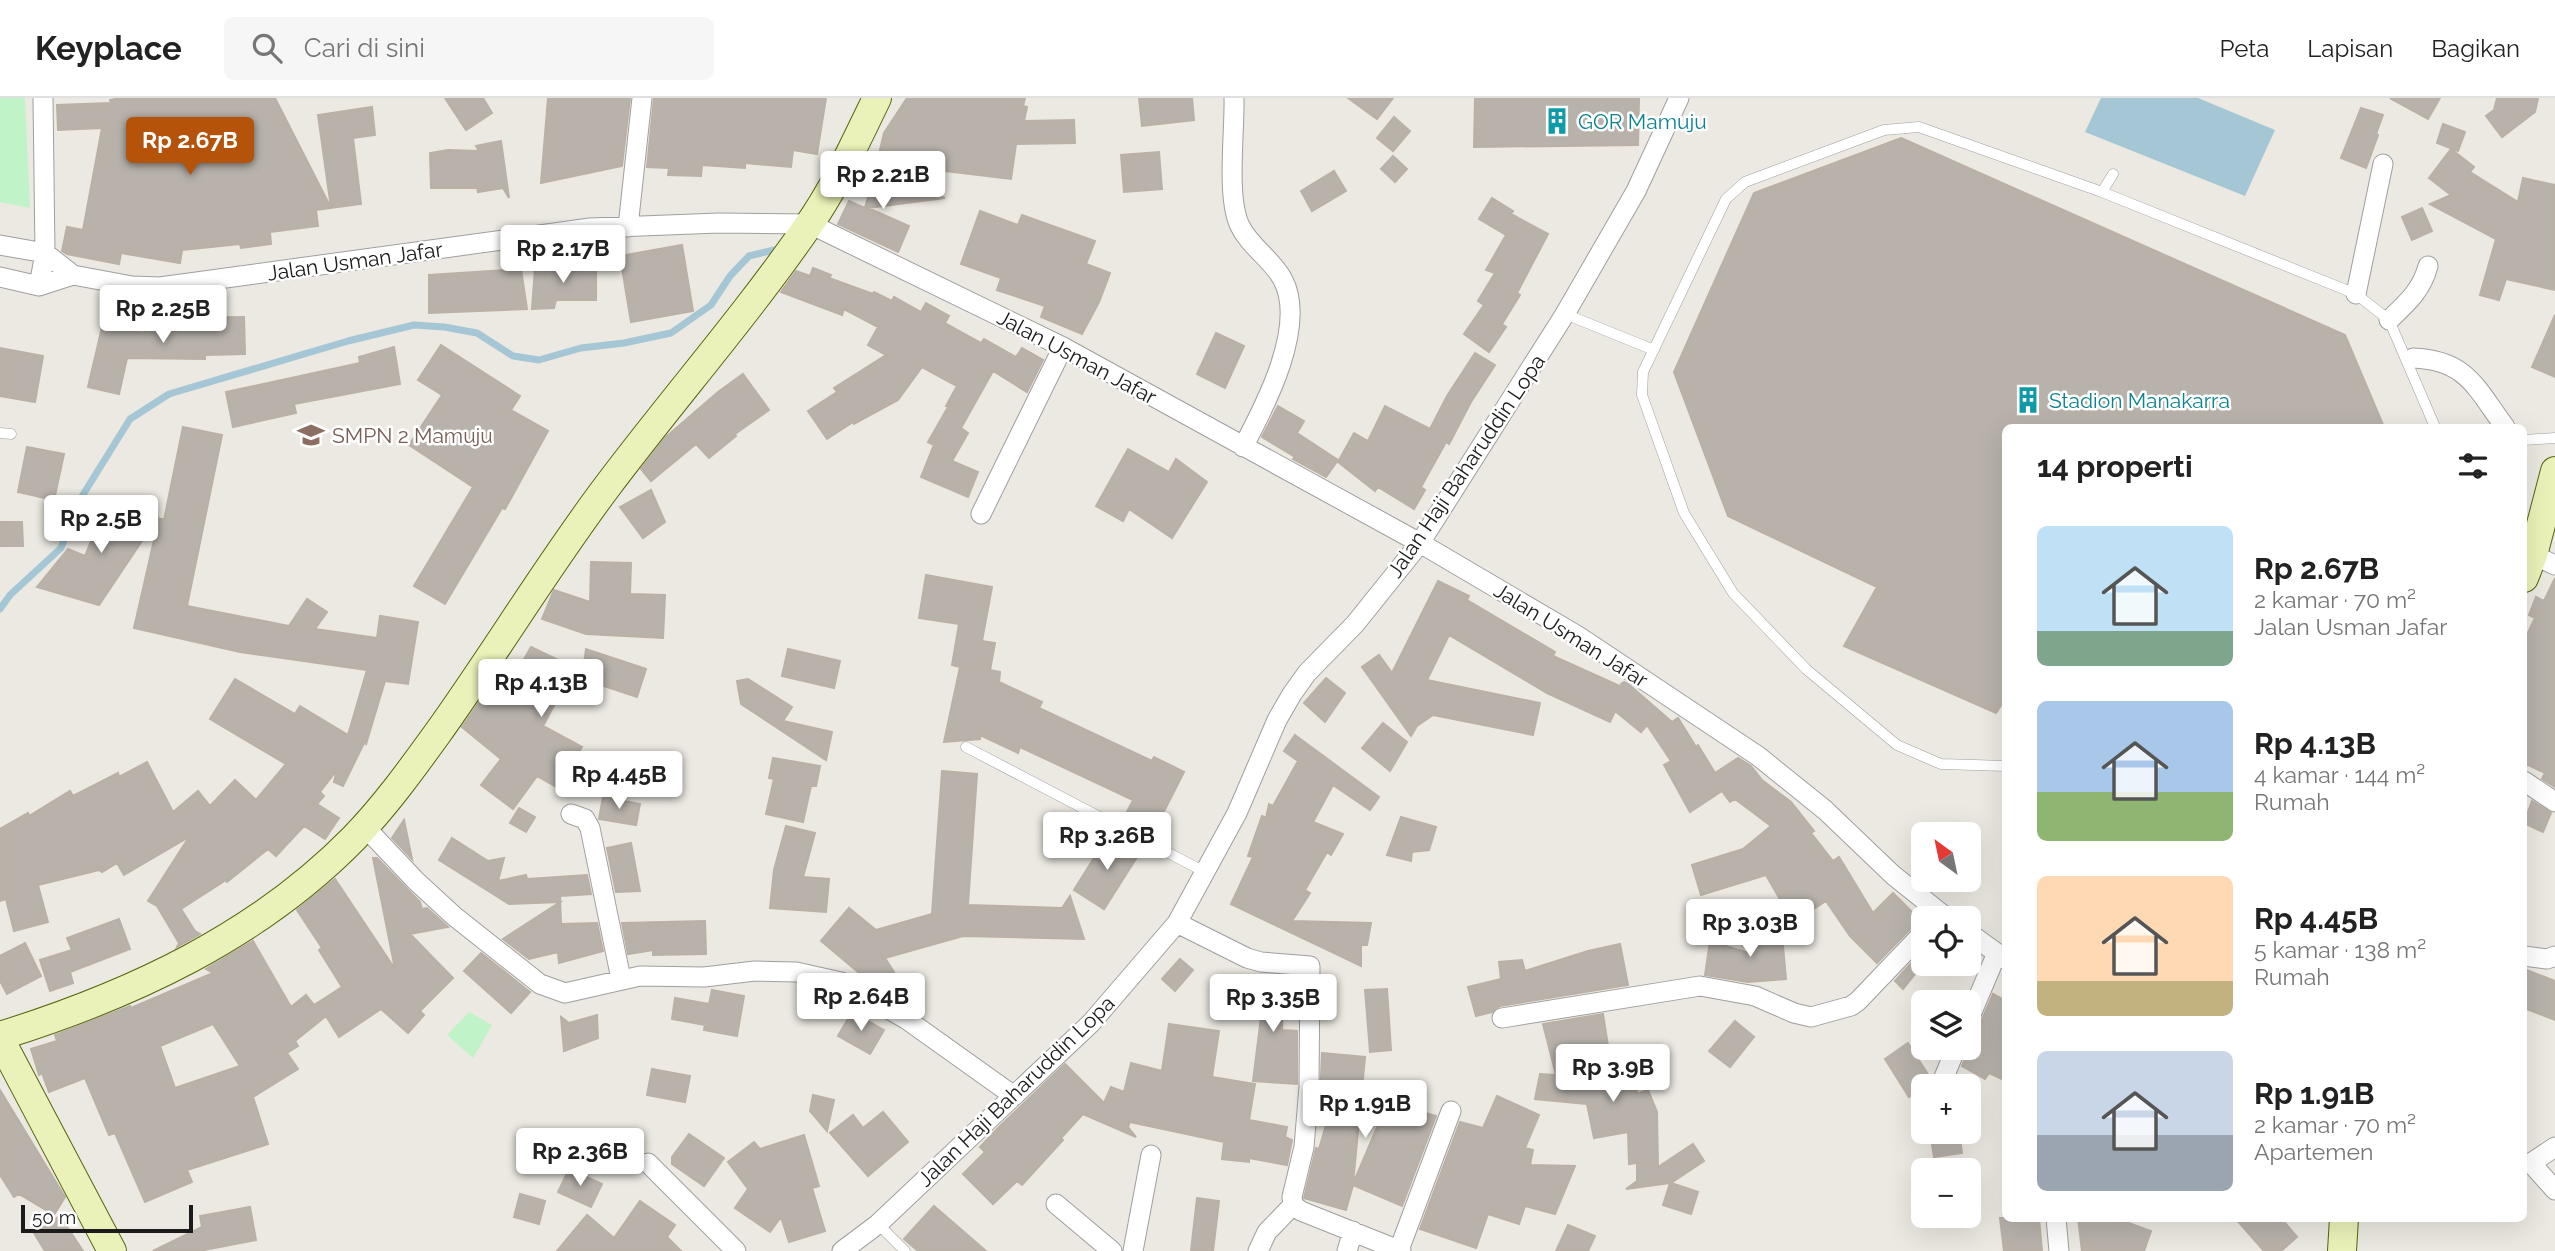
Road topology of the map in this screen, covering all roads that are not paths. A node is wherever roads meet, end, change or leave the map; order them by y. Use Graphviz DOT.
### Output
graph roads {
  1 [pos="43,98"];
  2 [pos="642,98"];
  3 [pos="877,98"];
  4 [pos="1234,98"];
  5 [pos="1679,98"];
  6 [pos="2383,164"];
  7 [pos="2113,174"];
  8 [pos="2102,192"];
  9 [pos="810,224"];
  10 [pos="628,227"];
  11 [pos="0,245"];
  12 [pos="45,253"];
  13 [pos="2428,266"];
  14 [pos="74,275"];
  15 [pos="0,277"];
  16 [pos="39,286"];
  17 [pos="2356,294"];
  18 [pos="1565,314"];
  19 [pos="2389,320"];
  20 [pos="1063,347"];
  21 [pos="1654,350"];
  22 [pos="2410,359"];
  23 [pos="2434,424"];
  24 [pos="2503,424"];
  25 [pos="0,433"];
  26 [pos="12,434"];
  27 [pos="2555,438"];
  28 [pos="2527,440"];
  29 [pos="1243,447"];
  30 [pos="2555,471"];
  31 [pos="981,514"];
  32 [pos="1420,543"];
  33 [pos="2537,566"];
  34 [pos="966,747"];
  35 [pos="2002,766"];
  36 [pos="2527,783"];
  37 [pos="2555,802"];
  38 [pos="572,814"];
  39 [pos="365,826"];
  40 [pos="1203,871"];
  41 [pos="1929,906"];
  42 [pos="1177,923"];
  43 [pos="1981,942"];
  44 [pos="1911,946"];
  45 [pos="2001,956"];
  46 [pos="2527,956"];
  47 [pos="2555,956"];
  48 [pos="621,979"];
  49 [pos="1981,995"];
  50 [pos="1502,1018"];
  51 [pos="0,1038"];
  52 [pos="1014,1096"];
  53 [pos="1451,1111"];
  54 [pos="2555,1147"];
  55 [pos="1151,1155"];
  56 [pos="648,1163"];
  57 [pos="2527,1163"];
  58 [pos="2555,1190"];
  59 [pos="1056,1204"];
  60 [pos="1293,1205"];
  61 [pos="2056,1222"];
  62 [pos="2344,1222"];
  63 [pos="878,1224"];
  64 [pos="1353,1231"];
  65 [pos="112,1251"];
  66 [pos="736,1251"];
  67 [pos="842,1251"];
  68 [pos="905,1251"];
  69 [pos="1112,1251"];
  70 [pos="1133,1251"];
  71 [pos="1258,1251"];
  72 [pos="1347,1251"];
  73 [pos="1400,1251"];
  74 [pos="2059,1251"];
  75 [pos="2342,1251"];
  1 -- 12 [label="street"];
  2 -- 10 [label="street"];
  3 -- 9 [label="street"];
  4 -- 29 [label="street"];
  5 -- 18 [label="street, Jalan Haji Baharuddin Lopa"];
  6 -- 17 [label="street"];
  7 -- 8 [label="lane"];
  8 -- 17 [label="lane"];
  8 -- 21 [label="lane"];
  9 -- 10 [label="street, Jalan Usman Jafar"];
  9 -- 20 [label="street, Jalan Usman Jafar"];
  9 -- 39 [label="street"];
  10 -- 14 [label="street, Jalan Usman Jafar"];
  11 -- 12 [label="street"];
  12 -- 14 [label="street"];
  12 -- 16 [label="street"];
  13 -- 19 [label="street"];
  14 -- 16 [label="street"];
  15 -- 16 [label="street"];
  17 -- 19 [label="lane"];
  18 -- 21 [label="lane"];
  18 -- 32 [label="street, Jalan Haji Baharuddin Lopa"];
  19 -- 22 [label="lane"];
  20 -- 29 [label="street, Jalan Usman Jafar"];
  20 -- 31 [label="street"];
  21 -- 35 [label="lane"];
  22 -- 23 [label="lane"];
  22 -- 24 [label="street"];
  25 -- 26 [label="lane"];
  27 -- 28 [label="lane"];
  29 -- 32 [label="street, Jalan Usman Jafar"];
  30 -- 33 [label="street"];
  32 -- 40 [label="street, Jalan Haji Baharuddin Lopa"];
  32 -- 41 [label="street, Jalan Usman Jafar"];
  34 -- 40 [label="lane"];
  36 -- 37 [label="street"];
  38 -- 48 [label="street"];
  39 -- 48 [label="street"];
  39 -- 51 [label="street"];
  40 -- 42 [label="street, Jalan Haji Baharuddin Lopa"];
  42 -- 52 [label="street, Jalan Haji Baharuddin Lopa"];
  42 -- 60 [label="street"];
  43 -- 45 [label="street"];
  44 -- 50 [label="street"];
  45 -- 49 [label="street"];
  46 -- 47 [label="street"];
  48 -- 52 [label="street"];
  51 -- 65 [label="street"];
  52 -- 63 [label="street, Jalan Haji Baharuddin Lopa"];
  53 -- 73 [label="street"];
  54 -- 57 [label="street"];
  55 -- 70 [label="street"];
  56 -- 66 [label="street"];
  57 -- 58 [label="street"];
  59 -- 69 [label="street"];
  60 -- 64 [label="street"];
  60 -- 71 [label="street"];
  61 -- 74 [label="street"];
  62 -- 75 [label="street"];
  63 -- 67 [label="street, Jalan Haji Baharuddin Lopa"];
  63 -- 68 [label="lane"];
  64 -- 72 [label="street"];
  64 -- 73 [label="street"];
}
